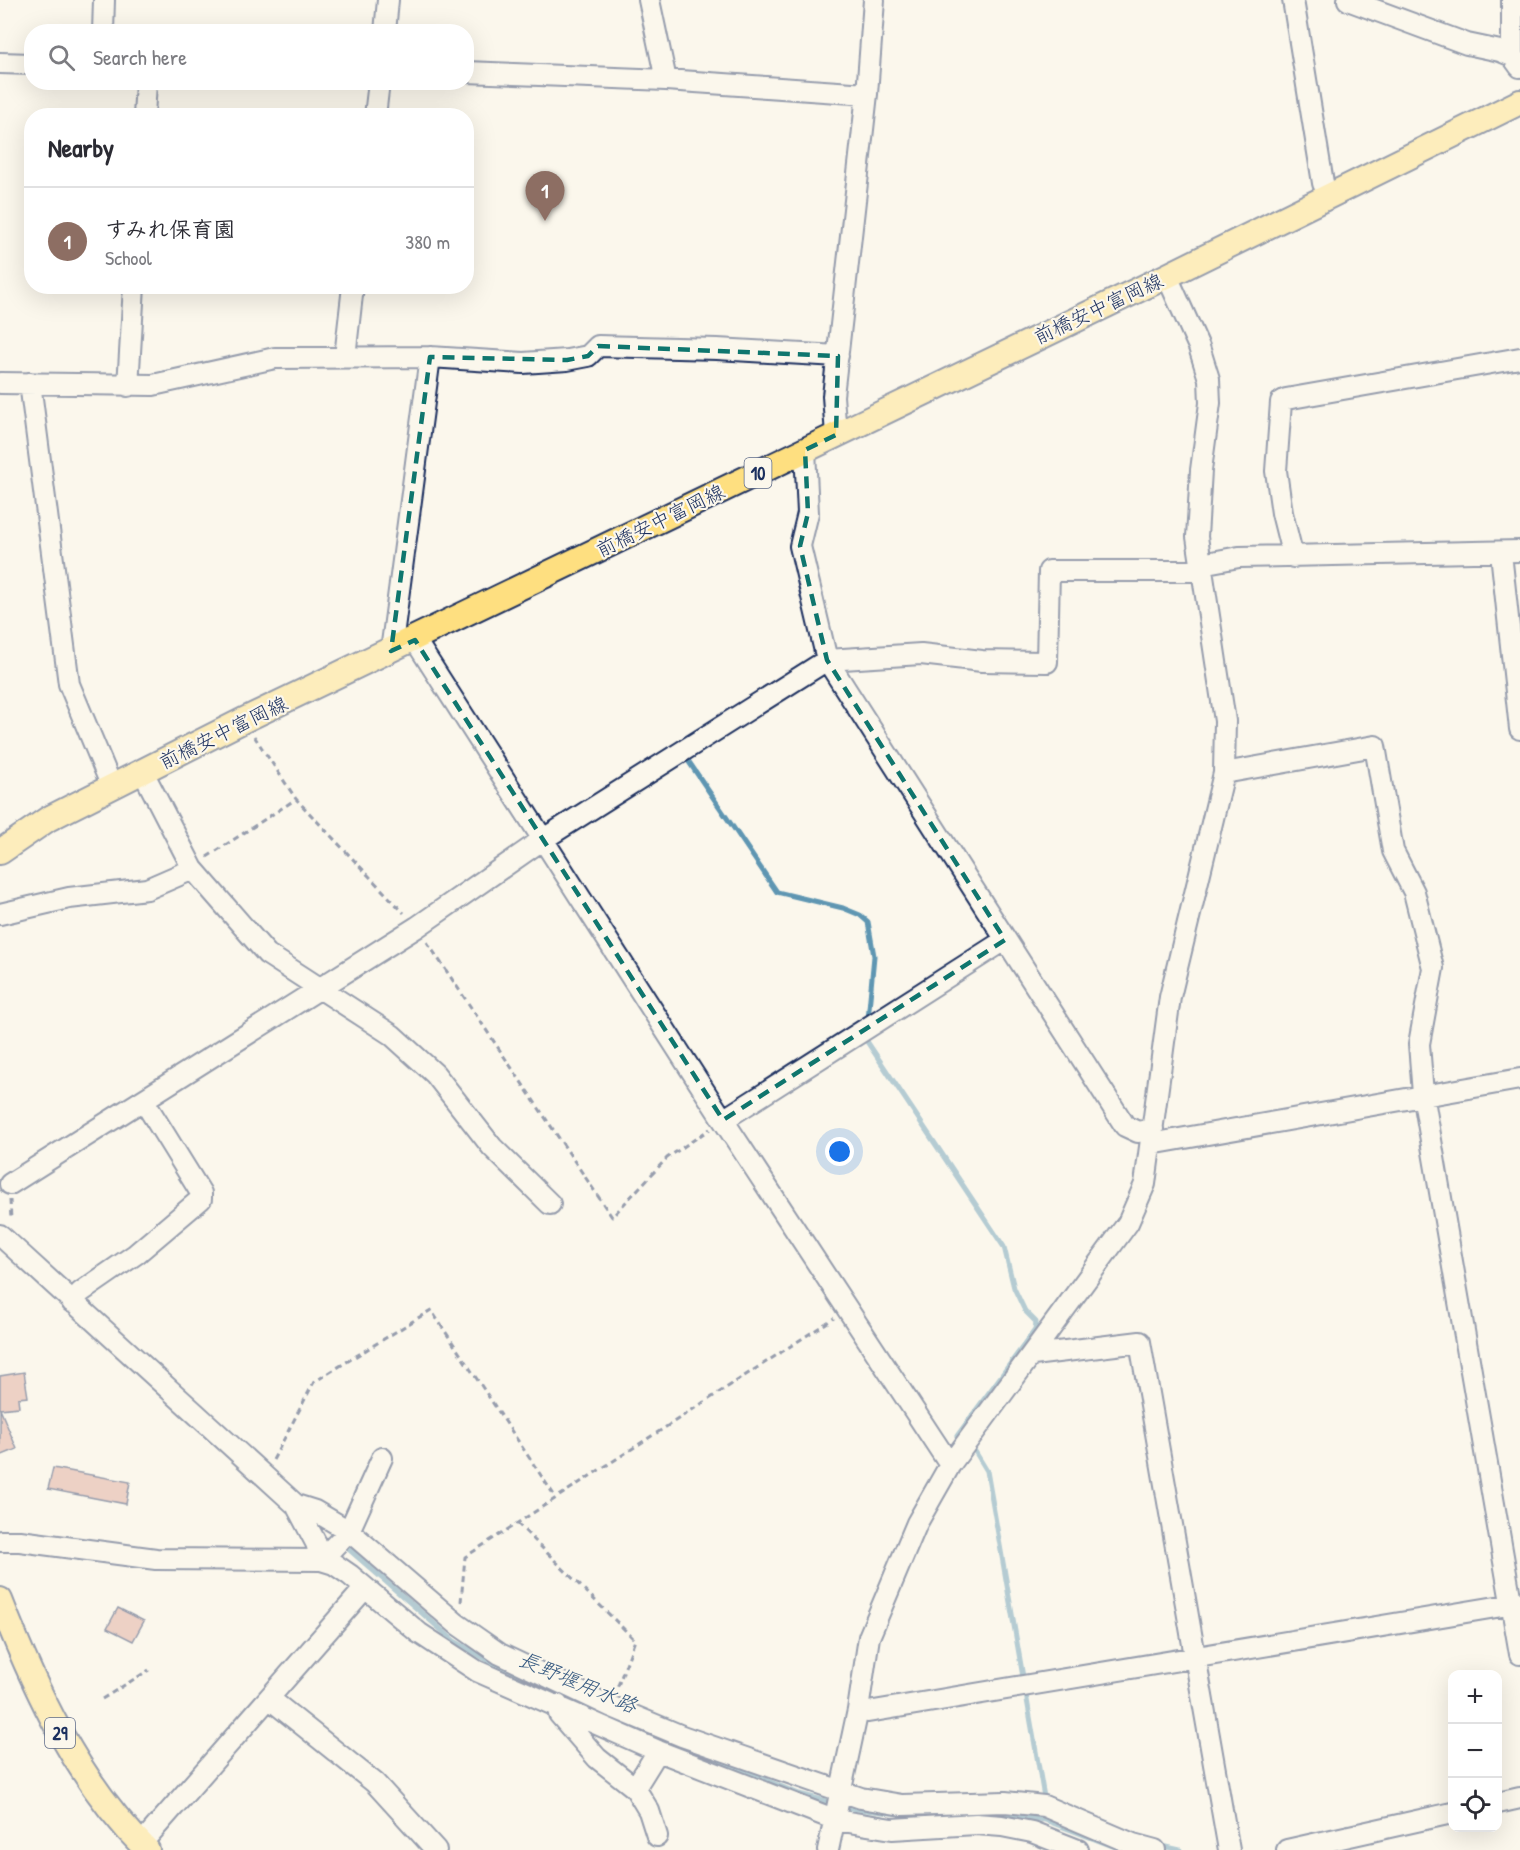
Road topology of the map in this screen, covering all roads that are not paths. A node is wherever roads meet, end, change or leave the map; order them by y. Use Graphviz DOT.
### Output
graph roads {
  1 [pos="104,0"];
  2 [pos="388,0"];
  3 [pos="649,0"];
  4 [pos="874,0"];
  5 [pos="1293,0"];
  6 [pos="1348,0"];
  7 [pos="1512,0"];
  8 [pos="103,24"];
  9 [pos="386,24"];
  10 [pos="1516,62"];
  11 [pos="0,63"];
  12 [pos="24,64"];
  13 [pos="474,72"];
  14 [pos="666,80"];
  15 [pos="146,90"];
  16 [pos="378,90"];
  17 [pos="867,94"];
  18 [pos="1520,102"];
  19 [pos="144,108"];
  20 [pos="376,108"];
  21 [pos="1328,194"];
  22 [pos="1167,276"];
  23 [pos="134,294"];
  24 [pos="353,294"];
  25 [pos="838,356"];
  26 [pos="345,357"];
  27 [pos="430,357"];
  28 [pos="1520,358"];
  29 [pos="0,383"];
  30 [pos="30,383"];
  31 [pos="128,386"];
  32 [pos="836,435"];
  33 [pos="805,450"];
  34 [pos="1510,552"];
  35 [pos="1293,557"];
  36 [pos="1202,568"];
  37 [pos="415,640"];
  38 [pos="391,651"];
  39 [pos="827,660"];
  40 [pos="1520,729"];
  41 [pos="143,772"];
  42 [pos="1224,773"];
  43 [pos="112,787"];
  44 [pos="542,840"];
  45 [pos="0,852"];
  46 [pos="193,869"];
  47 [pos="0,915"];
  48 [pos="1005,940"];
  49 [pos="320,986"];
  50 [pos="1520,1079"];
  51 [pos="1423,1094"];
  52 [pos="144,1101"];
  53 [pos="723,1119"];
  54 [pos="1152,1137"];
  55 [pos="10,1184"];
  56 [pos="550,1203"];
  57 [pos="6,1240"];
  58 [pos="72,1302"];
  59 [pos="1033,1354"];
  60 [pos="382,1458"];
  61 [pos="950,1465"];
  62 [pos="296,1505"];
  63 [pos="349,1531"];
  64 [pos="0,1541"];
  65 [pos="321,1560"];
  66 [pos="365,1588"];
  67 [pos="0,1600"];
  68 [pos="1516,1604"];
  69 [pos="1520,1654"];
  70 [pos="1195,1656"];
  71 [pos="270,1699"];
  72 [pos="558,1705"];
  73 [pos="858,1710"];
  74 [pos="658,1751"];
  75 [pos="635,1788"];
  76 [pos="841,1793"];
  77 [pos="1520,1798"];
  78 [pos="1502,1802"];
  79 [pos="1448,1814"];
  80 [pos="836,1820"];
  81 [pos="657,1836"];
  82 [pos="144,1847"];
  83 [pos="436,1850"];
  84 [pos="828,1850"];
  85 [pos="1078,1850"];
  86 [pos="1155,1850"];
  87 [pos="1229,1850"];
  88 [pos="1287,1850"];
  1 -- 8 [label="street"];
  2 -- 9 [label="street"];
  3 -- 14 [label="street"];
  4 -- 17 [label="street"];
  5 -- 21 [label="street"];
  6 -- 10 [label="street"];
  7 -- 10 [label="street"];
  11 -- 12 [label="street"];
  13 -- 14 [label="street"];
  14 -- 17 [label="street"];
  15 -- 19 [label="street"];
  16 -- 20 [label="street"];
  17 -- 25 [label="street"];
  18 -- 21 [label="main road, 前橋安中富岡線 / 10"];
  21 -- 22 [label="main road, 前橋安中富岡線 / 10"];
  22 -- 32 [label="main road, 前橋安中富岡線 / 10"];
  22 -- 36 [label="street"];
  23 -- 31 [label="street"];
  24 -- 26 [label="street"];
  25 -- 27 [label="street"];
  25 -- 32 [label="street"];
  26 -- 27 [label="street"];
  26 -- 31 [label="street"];
  27 -- 38 [label="street"];
  28 -- 35 [label="street"];
  29 -- 30 [label="street"];
  30 -- 31 [label="street"];
  30 -- 43 [label="street"];
  32 -- 33 [label="main road, 前橋安中富岡線 / 10"];
  33 -- 37 [label="main road, 前橋安中富岡線 / 10"];
  33 -- 39 [label="street"];
  34 -- 35 [label="street"];
  34 -- 40 [label="street"];
  35 -- 36 [label="street"];
  36 -- 39 [label="street"];
  36 -- 42 [label="street"];
  37 -- 38 [label="main road, 前橋安中富岡線 / 10"];
  37 -- 44 [label="street"];
  38 -- 41 [label="main road, 前橋安中富岡線 / 10"];
  39 -- 44 [label="street"];
  39 -- 48 [label="street"];
  41 -- 43 [label="main road, 前橋安中富岡線 / 10"];
  41 -- 46 [label="street"];
  42 -- 51 [label="street"];
  42 -- 54 [label="street"];
  43 -- 45 [label="main road, 前橋安中富岡線 / 10"];
  44 -- 49 [label="street"];
  44 -- 53 [label="street"];
  46 -- 47 [label="street"];
  46 -- 49 [label="street"];
  48 -- 53 [label="street"];
  48 -- 54 [label="street"];
  49 -- 52 [label="street"];
  49 -- 56 [label="street"];
  50 -- 51 [label="street"];
  51 -- 54 [label="street"];
  51 -- 68 [label="street"];
  52 -- 55 [label="street"];
  52 -- 58 [label="street"];
  53 -- 61 [label="street"];
  54 -- 59 [label="street"];
  57 -- 58 [label="street"];
  58 -- 62 [label="street"];
  59 -- 61 [label="street"];
  59 -- 70 [label="street"];
  60 -- 63 [label="street"];
  61 -- 73 [label="street"];
  62 -- 63 [label="street"];
  62 -- 65 [label="street"];
  63 -- 65 [label="street"];
  63 -- 76 [label="street"];
  64 -- 65 [label="street"];
  65 -- 66 [label="street"];
  66 -- 71 [label="street"];
  66 -- 72 [label="street"];
  67 -- 82 [label="main road, 29"];
  68 -- 69 [label="street"];
  68 -- 70 [label="street"];
  70 -- 73 [label="street"];
  70 -- 87 [label="street"];
  71 -- 82 [label="street"];
  71 -- 83 [label="street"];
  72 -- 74 [label="street"];
  72 -- 75 [label="street"];
  73 -- 76 [label="street"];
  74 -- 75 [label="street"];
  74 -- 80 [label="street"];
  75 -- 81 [label="street"];
  76 -- 80 [label="street"];
  76 -- 86 [label="street"];
  77 -- 78 [label="street"];
  79 -- 88 [label="street"];
  80 -- 84 [label="street"];
  80 -- 85 [label="street"];
}
